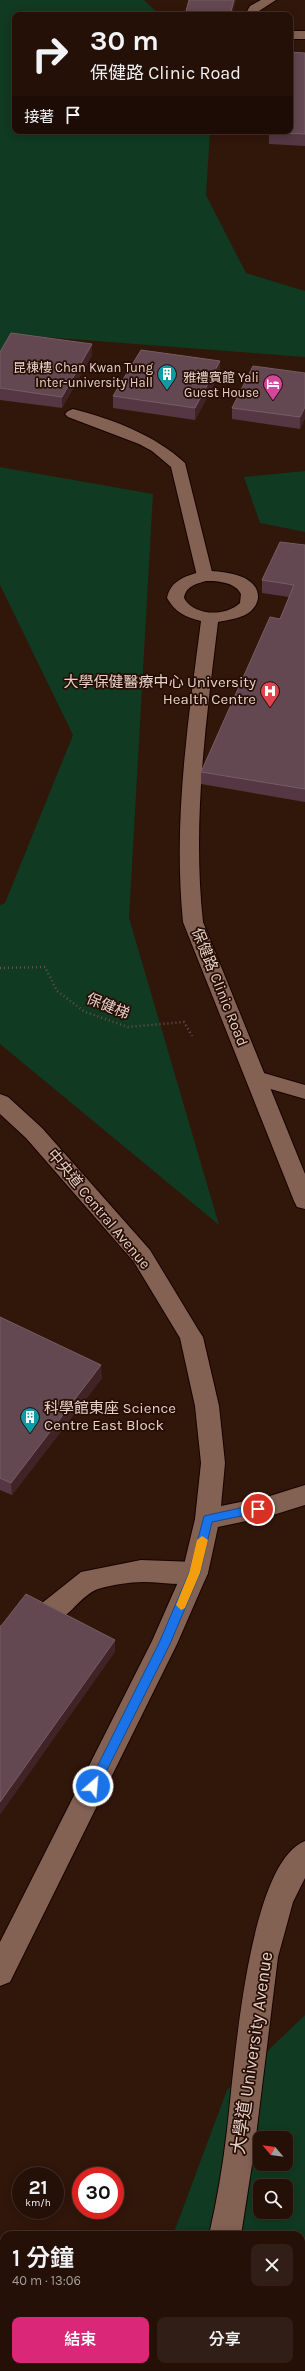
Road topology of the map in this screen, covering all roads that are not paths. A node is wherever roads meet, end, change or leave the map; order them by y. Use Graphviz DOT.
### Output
graph roads {
  1 [pos="270,0"];
  2 [pos="252,12"];
  3 [pos="293,35"];
  4 [pos="305,35"];
  5 [pos="73,414"];
  6 [pos="205,576"];
  7 [pos="210,618"];
  8 [pos="257,1078"];
  9 [pos="305,1092"];
  10 [pos="0,1102"];
  11 [pos="305,1201"];
  12 [pos="305,1494"];
  13 [pos="207,1519"];
  14 [pos="195,1573"];
  15 [pos="46,1615"];
  16 [pos="305,1854"];
  17 [pos="0,1972"];
  18 [pos="226,2231"];
  1 -- 2 [label="street"];
  3 -- 4 [label="street"];
  5 -- 6 [label="street"];
  6 -- 7 [label="street"];
  6 -- 7 [label="street"];
  7 -- 8 [label="street, 保健路 Clinic Road"];
  8 -- 9 [label="street"];
  8 -- 11 [label="street, 保健路 Clinic Road"];
  10 -- 13 [label="street, 中央道 Central Avenue"];
  12 -- 13 [label="street"];
  13 -- 14 [label="street, 中央道 Central Avenue"];
  14 -- 15 [label="street"];
  14 -- 17 [label="street, 中央道 Central Avenue"];
  16 -- 18 [label="street, 大學道 University Avenue"];
}
